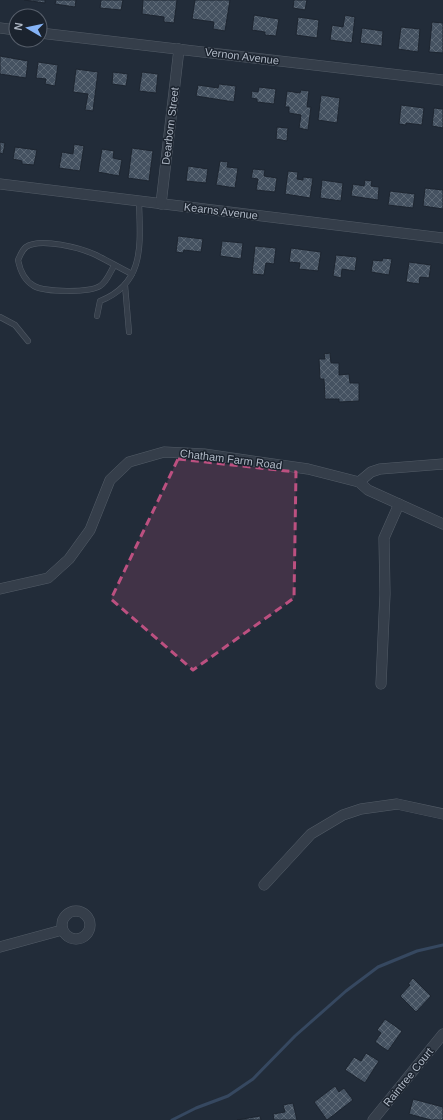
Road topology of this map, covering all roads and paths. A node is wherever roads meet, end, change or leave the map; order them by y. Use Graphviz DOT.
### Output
graph roads {
  1 [pos="48,34"];
  2 [pos="179,48"];
  3 [pos="443,80"];
  4 [pos="0,184"];
  5 [pos="139,202"];
  6 [pos="161,204"];
  7 [pos="443,238"];
  8 [pos="114,266"];
  9 [pos="132,274"];
  10 [pos="126,285"];
  11 [pos="0,316"];
  12 [pos="97,316"];
  13 [pos="129,332"];
  14 [pos="28,341"];
  15 [pos="443,464"];
  16 [pos="359,482"];
  17 [pos="399,504"];
  18 [pos="443,524"];
  19 [pos="0,589"];
  20 [pos="381,684"];
  21 [pos="443,814"];
  22 [pos="264,885"];
  23 [pos="62,930"];
  24 [pos="0,946"];
  25 [pos="443,1034"];
  26 [pos="373,1120"];
  1 -- 2 [label="street, Vernon Avenue"];
  2 -- 3 [label="street, Vernon Avenue"];
  2 -- 6 [label="street, Dearborn Street"];
  4 -- 5 [label="street, Kearns Avenue"];
  5 -- 6 [label="street, Kearns Avenue"];
  5 -- 9 [label="lane"];
  6 -- 7 [label="street, Kearns Avenue"];
  8 -- 8 [label="lane"];
  8 -- 9 [label="lane"];
  9 -- 10 [label="lane"];
  10 -- 12 [label="lane"];
  10 -- 13 [label="lane"];
  11 -- 14 [label="lane"];
  15 -- 16 [label="street"];
  16 -- 17 [label="street, Chatham Farm Road"];
  16 -- 19 [label="street, Chatham Farm Road"];
  17 -- 18 [label="street, Chatham Farm Road"];
  17 -- 20 [label="street"];
  21 -- 22 [label="street"];
  23 -- 24 [label="street"];
  25 -- 26 [label="street, Raintree Court"];
}
